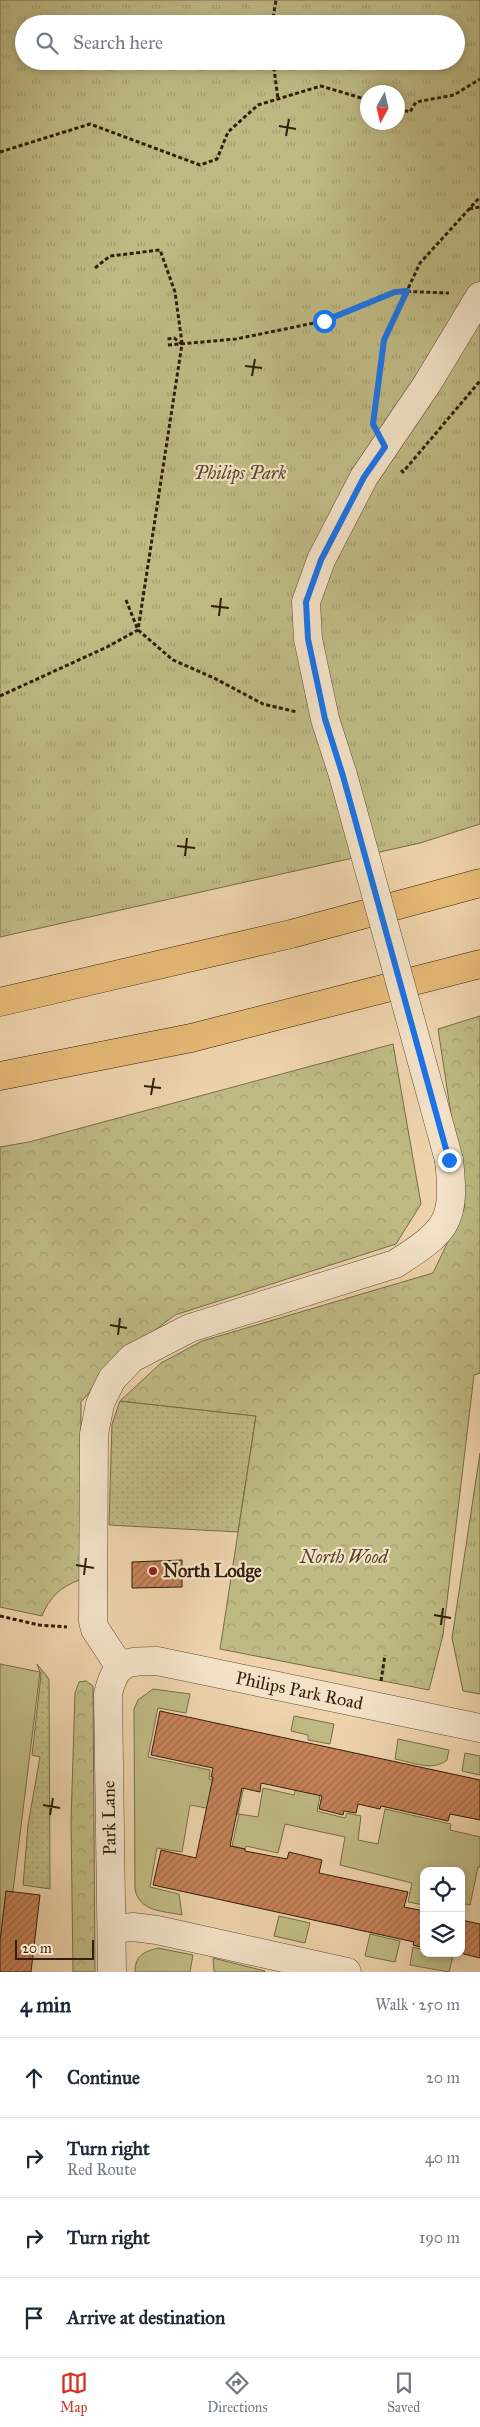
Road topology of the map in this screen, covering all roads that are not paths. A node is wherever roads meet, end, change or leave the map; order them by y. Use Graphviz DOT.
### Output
graph roads {
  1 [pos="480,296"];
  2 [pos="480,883"];
  3 [pos="480,964"];
  4 [pos="0,1002"];
  5 [pos="0,1076"];
  6 [pos="120,1667"];
  7 [pos="480,1728"];
  8 [pos="112,1929"];
  9 [pos="112,1972"];
  10 [pos="347,1972"];
  1 -- 6 [label="street, bridge"];
  2 -- 4 [label="highway"];
  3 -- 5 [label="highway"];
  6 -- 7 [label="street, Philips Park Road"];
  6 -- 8 [label="street, Park Lane"];
  8 -- 9 [label="street, Park Lane"];
  8 -- 10 [label="street"];
}
